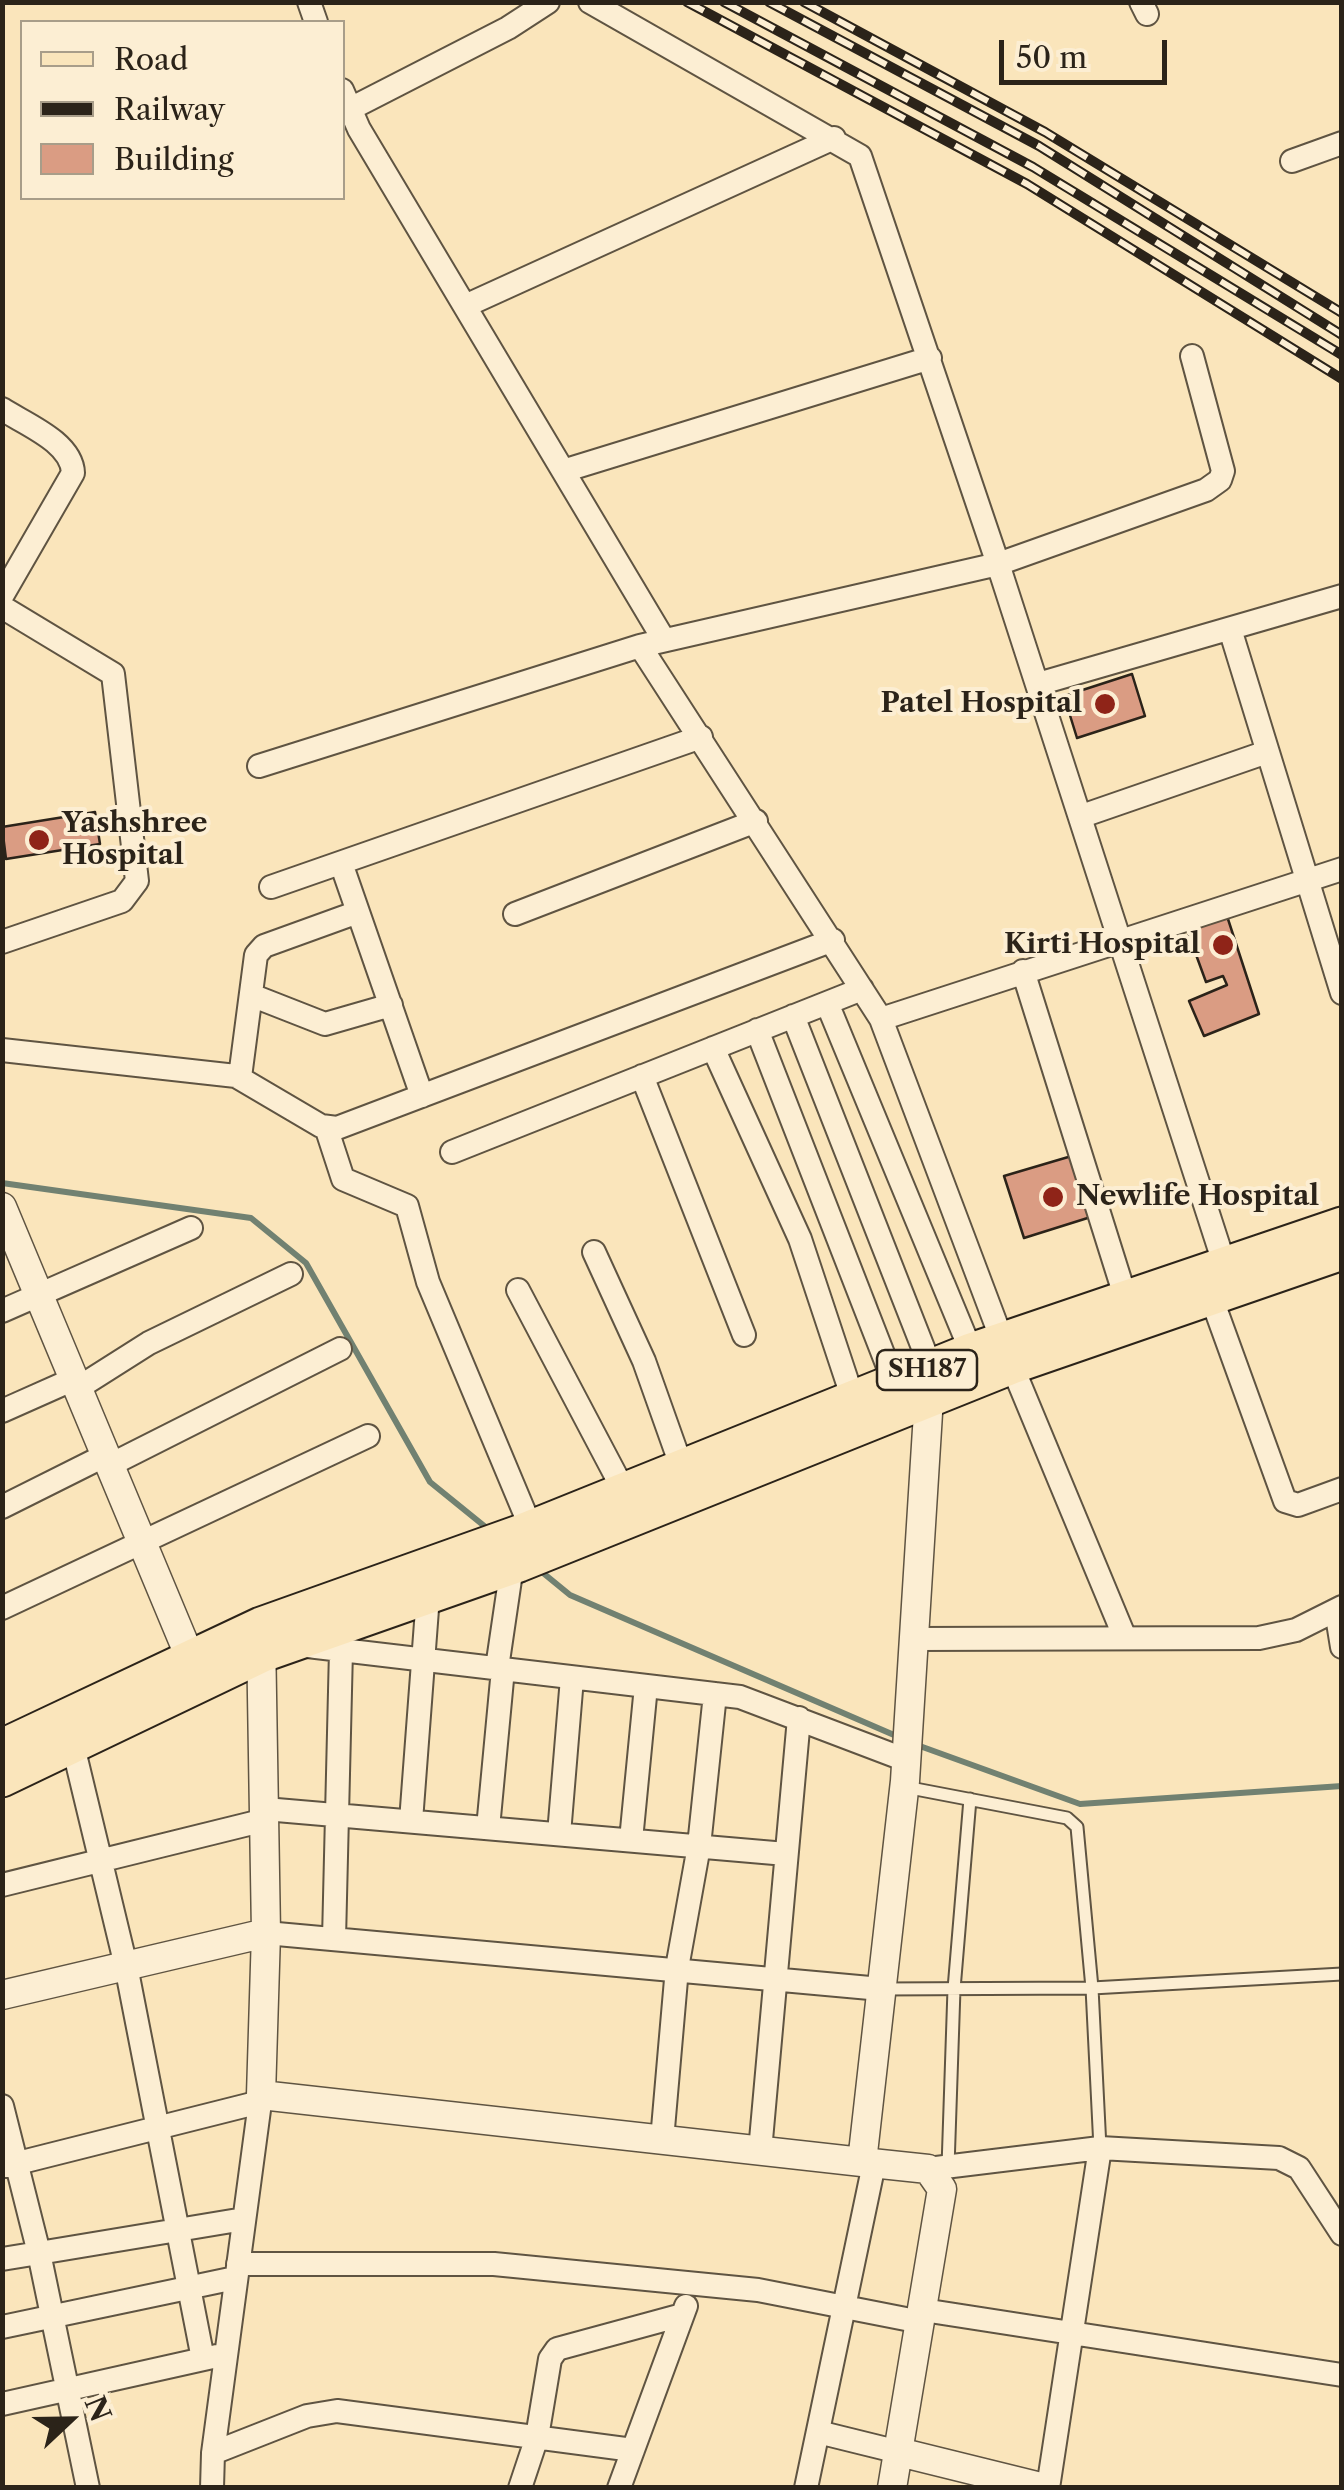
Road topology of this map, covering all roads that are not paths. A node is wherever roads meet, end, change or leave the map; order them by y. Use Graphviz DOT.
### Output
graph roads {
  1 [pos="548,2"];
  2 [pos="590,2"];
  3 [pos="346,99"];
  4 [pos="834,138"];
  5 [pos="1342,143"];
  6 [pos="1292,161"];
  7 [pos="465,306"];
  8 [pos="1192,356"];
  9 [pos="930,358"];
  10 [pos="2,409"];
  11 [pos="562,470"];
  12 [pos="998,564"];
  13 [pos="2,596"];
  14 [pos="1342,596"];
  15 [pos="2,607"];
  16 [pos="1230,628"];
  17 [pos="652,643"];
  18 [pos="1038,684"];
  19 [pos="700,737"];
  20 [pos="1267,752"];
  21 [pos="260,766"];
  22 [pos="1082,816"];
  23 [pos="756,821"];
  24 [pos="341,863"];
  25 [pos="1342,869"];
  26 [pos="1306,880"];
  27 [pos="271,887"];
  28 [pos="358,912"];
  29 [pos="515,914"];
  30 [pos="1122,937"];
  31 [pos="833,940"];
  32 [pos="2,942"];
  33 [pos="1022,971"];
  34 [pos="862,989"];
  35 [pos="1342,993"];
  36 [pos="251,995"];
  37 [pos="827,1003"];
  38 [pos="391,1005"];
  39 [pos="793,1016"];
  40 [pos="880,1019"];
  41 [pos="757,1030"];
  42 [pos="713,1048"];
  43 [pos="2,1050"];
  44 [pos="642,1076"];
  45 [pos="240,1077"];
  46 [pos="422,1096"];
  47 [pos="326,1127"];
  48 [pos="452,1152"];
  49 [pos="2,1207"];
  50 [pos="1342,1224"];
  51 [pos="191,1228"];
  52 [pos="594,1252"];
  53 [pos="1342,1252"];
  54 [pos="291,1274"];
  55 [pos="1217,1278"];
  56 [pos="518,1290"];
  57 [pos="38,1292"];
  58 [pos="1125,1296"];
  59 [pos="2,1311"];
  60 [pos="744,1336"];
  61 [pos="340,1349"];
  62 [pos="995,1352"];
  63 [pos="894,1382"];
  64 [pos="76,1383"];
  65 [pos="930,1383"];
  66 [pos="853,1399"];
  67 [pos="2,1411"];
  68 [pos="368,1436"];
  69 [pos="108,1460"];
  70 [pos="682,1468"];
  71 [pos="1342,1489"];
  72 [pos="624,1491"];
  73 [pos="2,1507"];
  74 [pos="141,1540"];
  75 [pos="520,1547"];
  76 [pos="428,1596"];
  77 [pos="2,1608"];
  78 [pos="1339,1609"];
  79 [pos="1125,1638"];
  80 [pos="914,1639"];
  81 [pos="272,1641"];
  82 [pos="1342,1648"];
  83 [pos="340,1650"];
  84 [pos="189,1655"];
  85 [pos="423,1660"];
  86 [pos="500,1669"];
  87 [pos="572,1678"];
  88 [pos="646,1686"];
  89 [pos="715,1694"];
  90 [pos="798,1718"];
  91 [pos="72,1746"];
  92 [pos="2,1747"];
  93 [pos="905,1773"];
  94 [pos="2,1779"];
  95 [pos="970,1799"];
  96 [pos="265,1815"];
  97 [pos="338,1815"];
  98 [pos="410,1821"];
  99 [pos="488,1828"];
  100 [pos="558,1834"];
  101 [pos="631,1840"];
  102 [pos="699,1846"];
  103 [pos="786,1854"];
  104 [pos="101,1863"];
  105 [pos="2,1885"];
  106 [pos="266,1933"];
  107 [pos="334,1939"];
  108 [pos="126,1966"];
  109 [pos="676,1968"];
  110 [pos="1342,1974"];
  111 [pos="775,1976"];
  112 [pos="1092,1988"];
  113 [pos="882,1989"];
  114 [pos="954,1989"];
  115 [pos="2,1996"];
  116 [pos="260,2098"];
  117 [pos="2,2106"];
  118 [pos="159,2130"];
  119 [pos="662,2140"];
  120 [pos="1100,2148"];
  121 [pos="760,2151"];
  122 [pos="868,2163"];
  123 [pos="10,2166"];
  124 [pos="938,2168"];
  125 [pos="244,2220"];
  126 [pos="179,2230"];
  127 [pos="1342,2234"];
  128 [pos="39,2253"];
  129 [pos="2,2259"];
  130 [pos="236,2271"];
  131 [pos="694,2284"];
  132 [pos="190,2288"];
  133 [pos="846,2307"];
  134 [pos="682,2315"];
  135 [pos="54,2316"];
  136 [pos="922,2316"];
  137 [pos="2,2328"];
  138 [pos="1071,2334"];
  139 [pos="214,2357"];
  140 [pos="1342,2375"];
  141 [pos="70,2388"];
  142 [pos="2,2404"];
  143 [pos="818,2432"];
  144 [pos="538,2437"];
  145 [pos="633,2450"];
  146 [pos="899,2452"];
  147 [pos="212,2453"];
  148 [pos="88,2488"];
  149 [pos="212,2488"];
  150 [pos="520,2488"];
  151 [pos="619,2488"];
  152 [pos="806,2488"];
  153 [pos="892,2488"];
  154 [pos="1046,2488"];
  1 -- 3 [label="street"];
  2 -- 4 [label="street"];
  3 -- 7 [label="street"];
  4 -- 7 [label="street"];
  4 -- 9 [label="street"];
  5 -- 6 [label="street"];
  7 -- 11 [label="street"];
  8 -- 12 [label="street"];
  9 -- 11 [label="street"];
  9 -- 12 [label="street"];
  10 -- 13 [label="street"];
  11 -- 17 [label="street"];
  12 -- 17 [label="street"];
  12 -- 18 [label="street"];
  14 -- 16 [label="street"];
  15 -- 32 [label="street"];
  16 -- 18 [label="street"];
  16 -- 20 [label="street"];
  17 -- 19 [label="street"];
  17 -- 21 [label="street"];
  18 -- 22 [label="street"];
  19 -- 23 [label="street"];
  19 -- 24 [label="street"];
  20 -- 22 [label="street"];
  20 -- 26 [label="street"];
  22 -- 30 [label="street"];
  23 -- 29 [label="street"];
  23 -- 31 [label="street"];
  24 -- 27 [label="street"];
  24 -- 28 [label="street"];
  25 -- 26 [label="street"];
  26 -- 30 [label="street"];
  26 -- 35 [label="street"];
  28 -- 36 [label="street"];
  28 -- 38 [label="street"];
  30 -- 33 [label="street"];
  30 -- 55 [label="street"];
  31 -- 34 [label="street"];
  31 -- 46 [label="street"];
  33 -- 40 [label="street"];
  33 -- 58 [label="street"];
  34 -- 37 [label="street"];
  34 -- 40 [label="street"];
  36 -- 38 [label="street"];
  36 -- 45 [label="street"];
  37 -- 39 [label="street"];
  37 -- 62 [label="street"];
  38 -- 46 [label="street"];
  39 -- 41 [label="street"];
  39 -- 65 [label="street"];
  40 -- 62 [label="street"];
  41 -- 42 [label="street"];
  41 -- 63 [label="street"];
  42 -- 44 [label="street"];
  42 -- 66 [label="street"];
  43 -- 45 [label="street"];
  44 -- 48 [label="street"];
  44 -- 60 [label="street"];
  45 -- 47 [label="street"];
  46 -- 47 [label="street"];
  47 -- 75 [label="street"];
  49 -- 57 [label="street"];
  50 -- 55 [label="main road, SH187"];
  51 -- 57 [label="street"];
  52 -- 70 [label="street"];
  53 -- 55 [label="main road, SH187"];
  54 -- 64 [label="street"];
  55 -- 58 [label="main road, SH187"];
  55 -- 62 [label="main road, SH187"];
  55 -- 71 [label="street"];
  56 -- 72 [label="street"];
  57 -- 59 [label="street"];
  57 -- 64 [label="street"];
  58 -- 62 [label="main road, SH187"];
  61 -- 69 [label="street"];
  62 -- 65 [label="main road, SH187"];
  62 -- 79 [label="street"];
  63 -- 65 [label="main road, SH187"];
  63 -- 66 [label="main road, SH187"];
  64 -- 67 [label="street"];
  64 -- 69 [label="street"];
  65 -- 75 [label="main road, SH187"];
  65 -- 80 [label="street"];
  66 -- 70 [label="main road, SH187"];
  68 -- 74 [label="street"];
  69 -- 73 [label="street"];
  69 -- 74 [label="street"];
  70 -- 72 [label="main road, SH187"];
  72 -- 75 [label="main road, SH187"];
  74 -- 77 [label="street"];
  74 -- 84 [label="street"];
  75 -- 76 [label="main road, SH187"];
  75 -- 81 [label="main road, SH187"];
  75 -- 86 [label="street"];
  76 -- 81 [label="main road, SH187"];
  76 -- 85 [label="street"];
  78 -- 79 [label="street"];
  78 -- 82 [label="street"];
  79 -- 80 [label="street"];
  80 -- 93 [label="street"];
  81 -- 83 [label="street"];
  81 -- 84 [label="main road, SH187"];
  81 -- 91 [label="main road, SH187"];
  81 -- 96 [label="street"];
  83 -- 85 [label="street"];
  83 -- 97 [label="street"];
  84 -- 92 [label="main road, SH187"];
  85 -- 86 [label="street"];
  85 -- 98 [label="street"];
  86 -- 87 [label="street"];
  86 -- 99 [label="street"];
  87 -- 88 [label="street"];
  87 -- 100 [label="street"];
  88 -- 89 [label="street"];
  88 -- 101 [label="street"];
  89 -- 90 [label="street"];
  89 -- 102 [label="street"];
  90 -- 93 [label="street"];
  90 -- 103 [label="street"];
  91 -- 94 [label="main road, SH187"];
  91 -- 104 [label="street"];
  93 -- 95 [label="lane"];
  93 -- 113 [label="street"];
  95 -- 112 [label="lane"];
  95 -- 114 [label="lane"];
  96 -- 97 [label="street"];
  96 -- 104 [label="street"];
  96 -- 106 [label="street"];
  97 -- 98 [label="street"];
  97 -- 107 [label="street"];
  98 -- 99 [label="street"];
  99 -- 100 [label="street"];
  100 -- 101 [label="street"];
  101 -- 102 [label="street"];
  102 -- 103 [label="street"];
  102 -- 109 [label="street"];
  103 -- 111 [label="street"];
  104 -- 105 [label="street"];
  104 -- 108 [label="street"];
  106 -- 107 [label="street"];
  106 -- 108 [label="street"];
  106 -- 116 [label="street"];
  107 -- 109 [label="street"];
  108 -- 115 [label="street"];
  108 -- 118 [label="street"];
  109 -- 111 [label="street"];
  109 -- 119 [label="street"];
  110 -- 112 [label="lane"];
  111 -- 113 [label="street"];
  111 -- 121 [label="street"];
  112 -- 114 [label="lane"];
  112 -- 120 [label="lane"];
  113 -- 114 [label="lane"];
  113 -- 122 [label="street"];
  114 -- 124 [label="lane"];
  116 -- 118 [label="street"];
  116 -- 119 [label="street"];
  116 -- 125 [label="street"];
  117 -- 123 [label="street"];
  118 -- 123 [label="street"];
  118 -- 126 [label="street"];
  119 -- 121 [label="street"];
  120 -- 124 [label="street"];
  120 -- 127 [label="street"];
  120 -- 138 [label="street"];
  121 -- 122 [label="street"];
  122 -- 124 [label="street"];
  122 -- 133 [label="street"];
  123 -- 128 [label="street"];
  124 -- 136 [label="street"];
  125 -- 126 [label="street"];
  125 -- 130 [label="street"];
  126 -- 128 [label="street"];
  126 -- 132 [label="street"];
  128 -- 129 [label="street"];
  128 -- 135 [label="street"];
  130 -- 131 [label="street"];
  130 -- 132 [label="street"];
  130 -- 139 [label="street"];
  131 -- 133 [label="street"];
  131 -- 134 [label="street"];
  132 -- 135 [label="street"];
  132 -- 139 [label="street"];
  133 -- 136 [label="street"];
  133 -- 143 [label="street"];
  134 -- 144 [label="street"];
  134 -- 145 [label="street"];
  135 -- 137 [label="street"];
  135 -- 141 [label="street"];
  136 -- 138 [label="street"];
  136 -- 146 [label="street"];
  138 -- 140 [label="street"];
  138 -- 154 [label="street"];
  139 -- 141 [label="street"];
  139 -- 147 [label="street"];
  141 -- 142 [label="street"];
  141 -- 148 [label="street"];
  143 -- 146 [label="street"];
  143 -- 152 [label="street"];
  144 -- 145 [label="street"];
  144 -- 147 [label="street"];
  144 -- 150 [label="street"];
  145 -- 151 [label="street"];
  146 -- 153 [label="street"];
  146 -- 154 [label="street"];
  147 -- 149 [label="street"];
}
